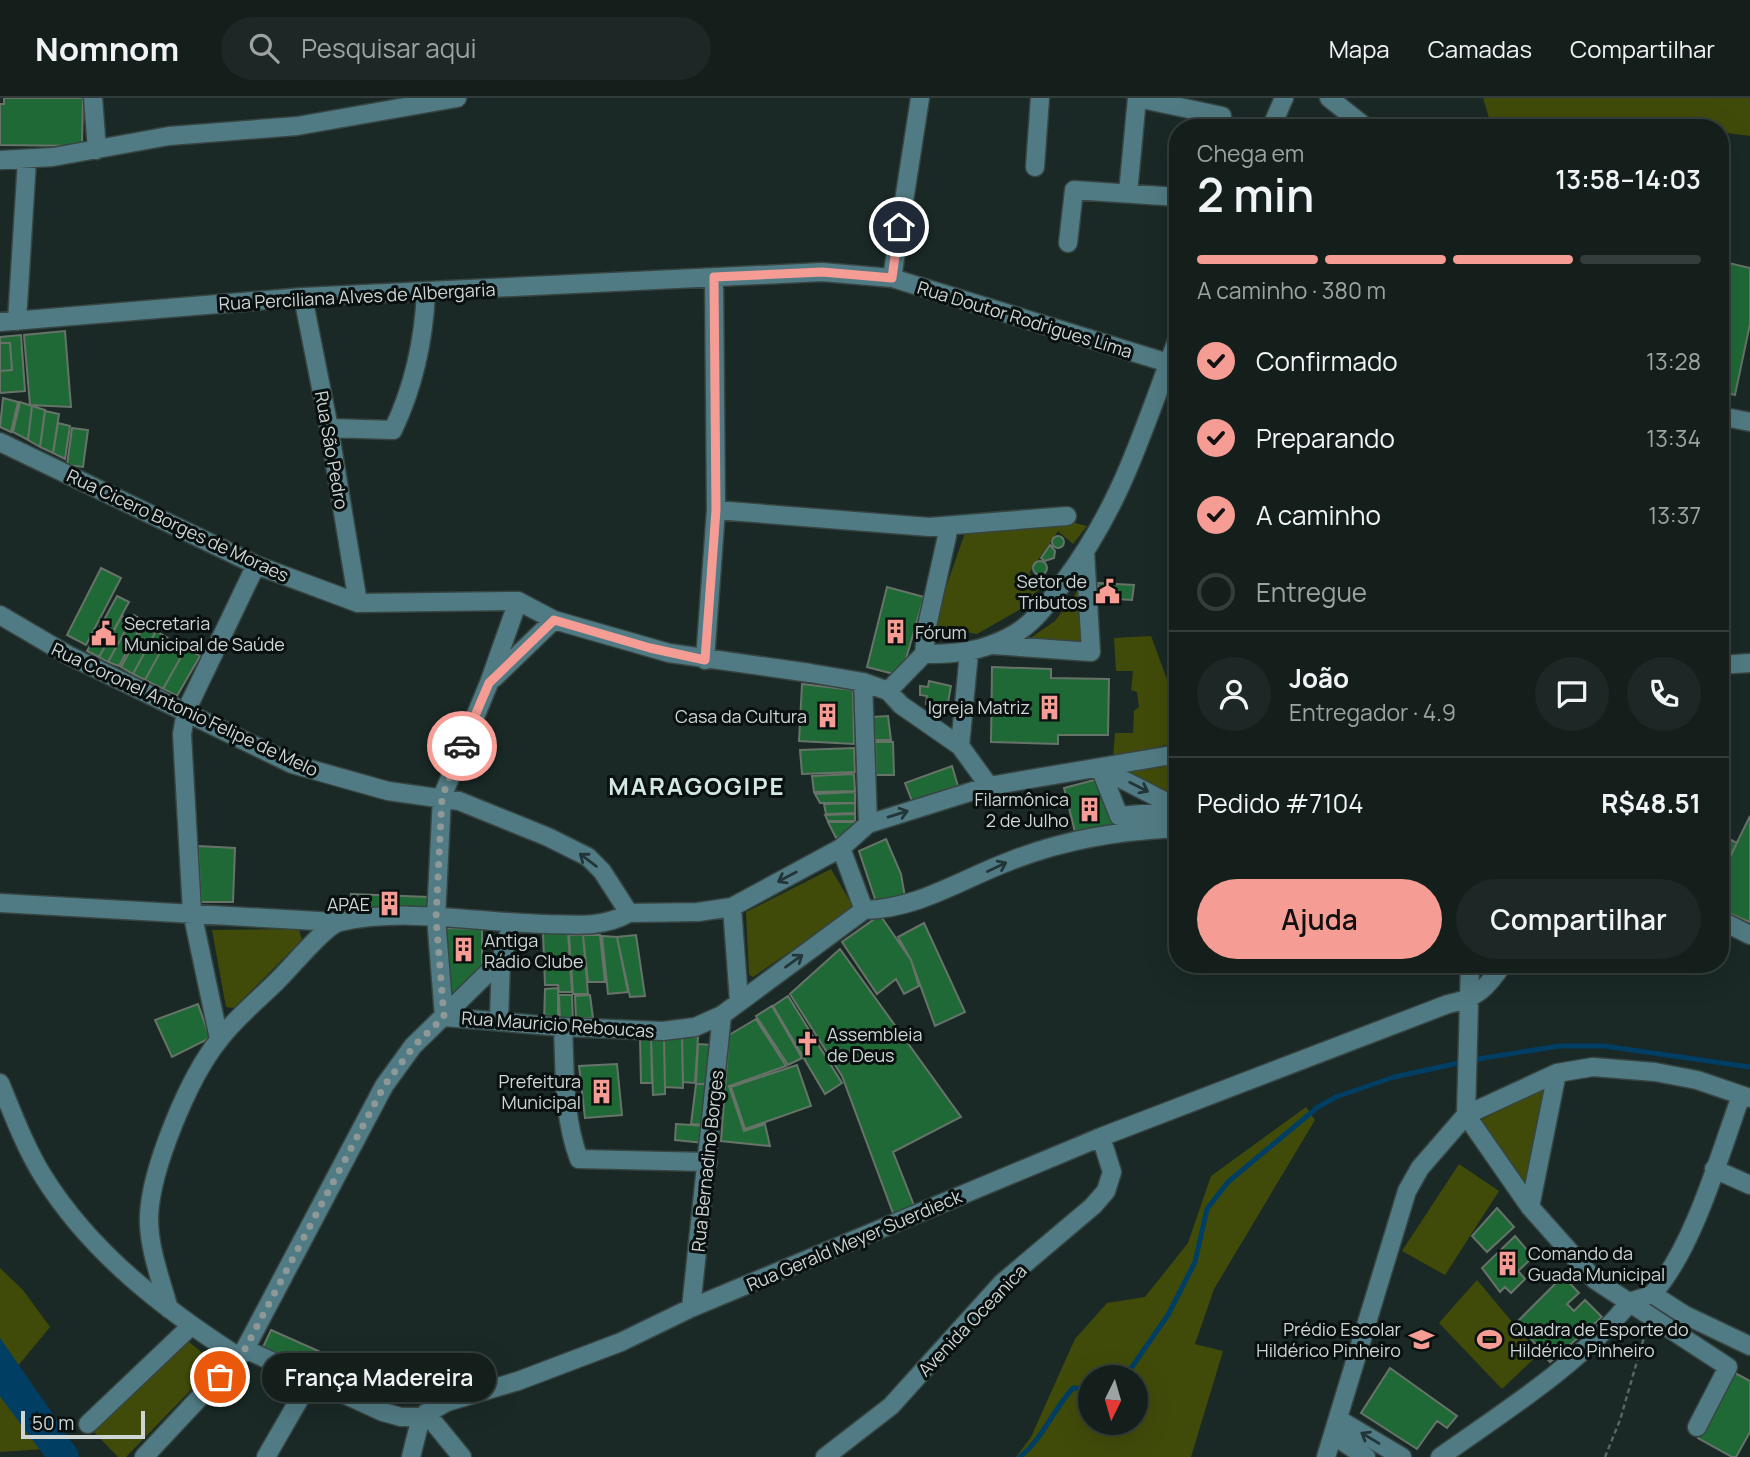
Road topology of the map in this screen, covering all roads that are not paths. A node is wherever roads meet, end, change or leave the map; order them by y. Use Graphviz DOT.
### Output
graph roads {
  1 [pos="93,98"];
  2 [pos="457,98"];
  3 [pos="920,98"];
  4 [pos="1040,98"];
  5 [pos="1137,98"];
  6 [pos="1284,98"];
  7 [pos="1329,98"];
  8 [pos="1222,116"];
  9 [pos="1275,119"];
  10 [pos="1356,119"];
  11 [pos="97,150"];
  12 [pos="0,160"];
  13 [pos="27,160"];
  14 [pos="1035,167"];
  15 [pos="1128,193"];
  16 [pos="1169,196"];
  17 [pos="1068,243"];
  18 [pos="714,277"];
  19 [pos="892,278"];
  20 [pos="426,291"];
  21 [pos="303,297"];
  22 [pos="8,321"];
  23 [pos="1169,364"];
  24 [pos="1169,375"];
  25 [pos="1729,418"];
  26 [pos="1750,422"];
  27 [pos="329,428"];
  28 [pos="0,442"];
  29 [pos="716,510"];
  30 [pos="1067,516"];
  31 [pos="949,527"];
  32 [pos="1085,552"];
  33 [pos="256,565"];
  34 [pos="518,601"];
  35 [pos="358,603"];
  36 [pos="0,615"];
  37 [pos="554,620"];
  38 [pos="990,645"];
  39 [pos="969,653"];
  40 [pos="925,654"];
  41 [pos="705,660"];
  42 [pos="1750,663"];
  43 [pos="1729,664"];
  44 [pos="863,682"];
  45 [pos="489,683"];
  46 [pos="888,691"];
  47 [pos="186,711"];
  48 [pos="960,746"];
  49 [pos="1169,756"];
  50 [pos="1100,768"];
  51 [pos="989,786"];
  52 [pos="442,797"];
  53 [pos="1169,805"];
  54 [pos="1169,811"];
  55 [pos="868,824"];
  56 [pos="1169,829"];
  57 [pos="841,848"];
  58 [pos="0,903"];
  59 [pos="732,906"];
  60 [pos="864,910"];
  61 [pos="192,912"];
  62 [pos="629,914"];
  63 [pos="436,918"];
  64 [pos="336,922"];
  65 [pos="512,924"];
  66 [pos="1729,924"];
  67 [pos="1750,935"];
  68 [pos="501,960"];
  69 [pos="1469,973"];
  70 [pos="1496,973"];
  71 [pos="739,1001"];
  72 [pos="1467,1001"];
  73 [pos="722,1015"];
  74 [pos="444,1017"];
  75 [pos="499,1019"];
  76 [pos="563,1027"];
  77 [pos="219,1039"];
  78 [pos="1557,1073"];
  79 [pos="0,1083"];
  80 [pos="1746,1097"];
  81 [pos="1466,1115"];
  82 [pos="1101,1137"];
  83 [pos="708,1163"];
  84 [pos="1714,1169"];
  85 [pos="1750,1185"];
  86 [pos="1530,1207"];
  87 [pos="1652,1294"];
  88 [pos="1630,1302"];
  89 [pos="691,1308"];
  90 [pos="169,1309"];
  91 [pos="191,1326"];
  92 [pos="1750,1346"];
  93 [pos="242,1353"];
  94 [pos="311,1379"];
  95 [pos="424,1415"];
  96 [pos="88,1424"];
  97 [pos="1336,1427"];
  98 [pos="1697,1427"];
  99 [pos="144,1457"];
  100 [pos="266,1457"];
  101 [pos="411,1457"];
  102 [pos="462,1457"];
  103 [pos="825,1457"];
  104 [pos="1326,1457"];
  105 [pos="1366,1457"];
  106 [pos="1402,1457"];
  107 [pos="1440,1457"];
  1 -- 11 [label="street"];
  2 -- 11 [label="street"];
  3 -- 19 [label="street"];
  4 -- 14 [label="street"];
  5 -- 8 [label="street"];
  5 -- 15 [label="street"];
  6 -- 9 [label="street"];
  7 -- 10 [label="street"];
  11 -- 13 [label="street"];
  12 -- 13 [label="street"];
  13 -- 22 [label="street"];
  15 -- 16 [label="street"];
  15 -- 17 [label="street"];
  18 -- 19 [label="street, Rua Doutor Rodrigues Lima"];
  18 -- 20 [label="street, Rua Perciliana Alves de Albergaria"];
  18 -- 29 [label="street"];
  19 -- 23 [label="street, Rua Doutor Rodrigues Lima"];
  20 -- 21 [label="street, Rua Perciliana Alves de Albergaria"];
  20 -- 27 [label="street"];
  21 -- 22 [label="street, Rua Perciliana Alves de Albergaria"];
  21 -- 27 [label="street, Rua São Pedro"];
  24 -- 32 [label="street"];
  25 -- 26 [label="street"];
  27 -- 35 [label="street, Rua São Pedro"];
  28 -- 33 [label="street, Rua Cicero Borges de Moraes"];
  29 -- 31 [label="street"];
  29 -- 41 [label="street"];
  30 -- 31 [label="street"];
  31 -- 40 [label="street"];
  32 -- 38 [label="street"];
  32 -- 38 [label="street"];
  33 -- 35 [label="street, Rua Cicero Borges de Moraes"];
  33 -- 47 [label="street"];
  34 -- 35 [label="street"];
  34 -- 37 [label="street"];
  34 -- 45 [label="street"];
  36 -- 47 [label="street, Rua Coronel Antonio Felipe de Melo"];
  37 -- 41 [label="street"];
  37 -- 45 [label="street"];
  38 -- 39 [label="street"];
  39 -- 40 [label="street"];
  39 -- 48 [label="street"];
  40 -- 46 [label="street"];
  41 -- 44 [label="street"];
  42 -- 43 [label="street"];
  44 -- 46 [label="street"];
  44 -- 55 [label="street"];
  45 -- 52 [label="street"];
  46 -- 48 [label="street"];
  47 -- 52 [label="street, Rua Coronel Antonio Felipe de Melo"];
  47 -- 61 [label="street"];
  48 -- 51 [label="street"];
  49 -- 50 [label="street"];
  50 -- 51 [label="street"];
  50 -- 53 [label="street, one-way"];
  50 -- 54 [label="street"];
  55 -- 51 [label="street, one-way"];
  62 -- 52 [label="street, Rua Coronel Antonio Felipe de Melo, one-way"];
  52 -- 63 [label="street"];
  55 -- 57 [label="street"];
  60 -- 56 [label="street, Rua Mauricio Reboucas, one-way"];
  57 -- 59 [label="street, one-way"];
  57 -- 60 [label="street"];
  58 -- 61 [label="street"];
  59 -- 62 [label="street"];
  59 -- 71 [label="street"];
  71 -- 60 [label="street, Rua Mauricio Reboucas, one-way"];
  61 -- 64 [label="street"];
  61 -- 77 [label="street"];
  62 -- 65 [label="street"];
  63 -- 64 [label="street"];
  63 -- 65 [label="street"];
  63 -- 74 [label="street"];
  64 -- 77 [label="street"];
  65 -- 68 [label="street"];
  66 -- 67 [label="street"];
  68 -- 74 [label="street"];
  68 -- 75 [label="street"];
  69 -- 72 [label="street"];
  70 -- 72 [label="street"];
  71 -- 73 [label="street, Rua Mauricio Reboucas"];
  72 -- 81 [label="street"];
  72 -- 82 [label="street, Rua Gerald Meyer Suerdieck"];
  73 -- 76 [label="street, Rua Mauricio Reboucas"];
  73 -- 83 [label="street, Rua Bernadino Borges"];
  74 -- 75 [label="street, Rua Mauricio Reboucas"];
  74 -- 93 [label="street, Rua Mauricio Reboucas"];
  75 -- 76 [label="street, Rua Mauricio Reboucas"];
  76 -- 83 [label="street"];
  77 -- 90 [label="street"];
  78 -- 80 [label="street"];
  78 -- 81 [label="street"];
  78 -- 86 [label="street"];
  79 -- 90 [label="street"];
  80 -- 84 [label="street"];
  81 -- 86 [label="street"];
  81 -- 97 [label="street"];
  82 -- 89 [label="street, Rua Gerald Meyer Suerdieck"];
  82 -- 103 [label="street, Avenida Oceanica"];
  83 -- 89 [label="street, Rua Bernadino Borges"];
  84 -- 85 [label="street"];
  84 -- 87 [label="street"];
  86 -- 88 [label="street"];
  87 -- 88 [label="street"];
  87 -- 92 [label="street"];
  88 -- 98 [label="street"];
  88 -- 107 [label="street"];
  89 -- 95 [label="street, Rua Gerald Meyer Suerdieck"];
  90 -- 91 [label="street"];
  91 -- 93 [label="street"];
  91 -- 96 [label="street"];
  93 -- 94 [label="street"];
  93 -- 99 [label="street, Rua Mauricio Reboucas"];
  94 -- 95 [label="street"];
  94 -- 100 [label="street"];
  95 -- 101 [label="street"];
  95 -- 102 [label="street"];
  97 -- 104 [label="street"];
  97 -- 105 [label="street"];
  106 -- 97 [label="street, one-way"];
}
